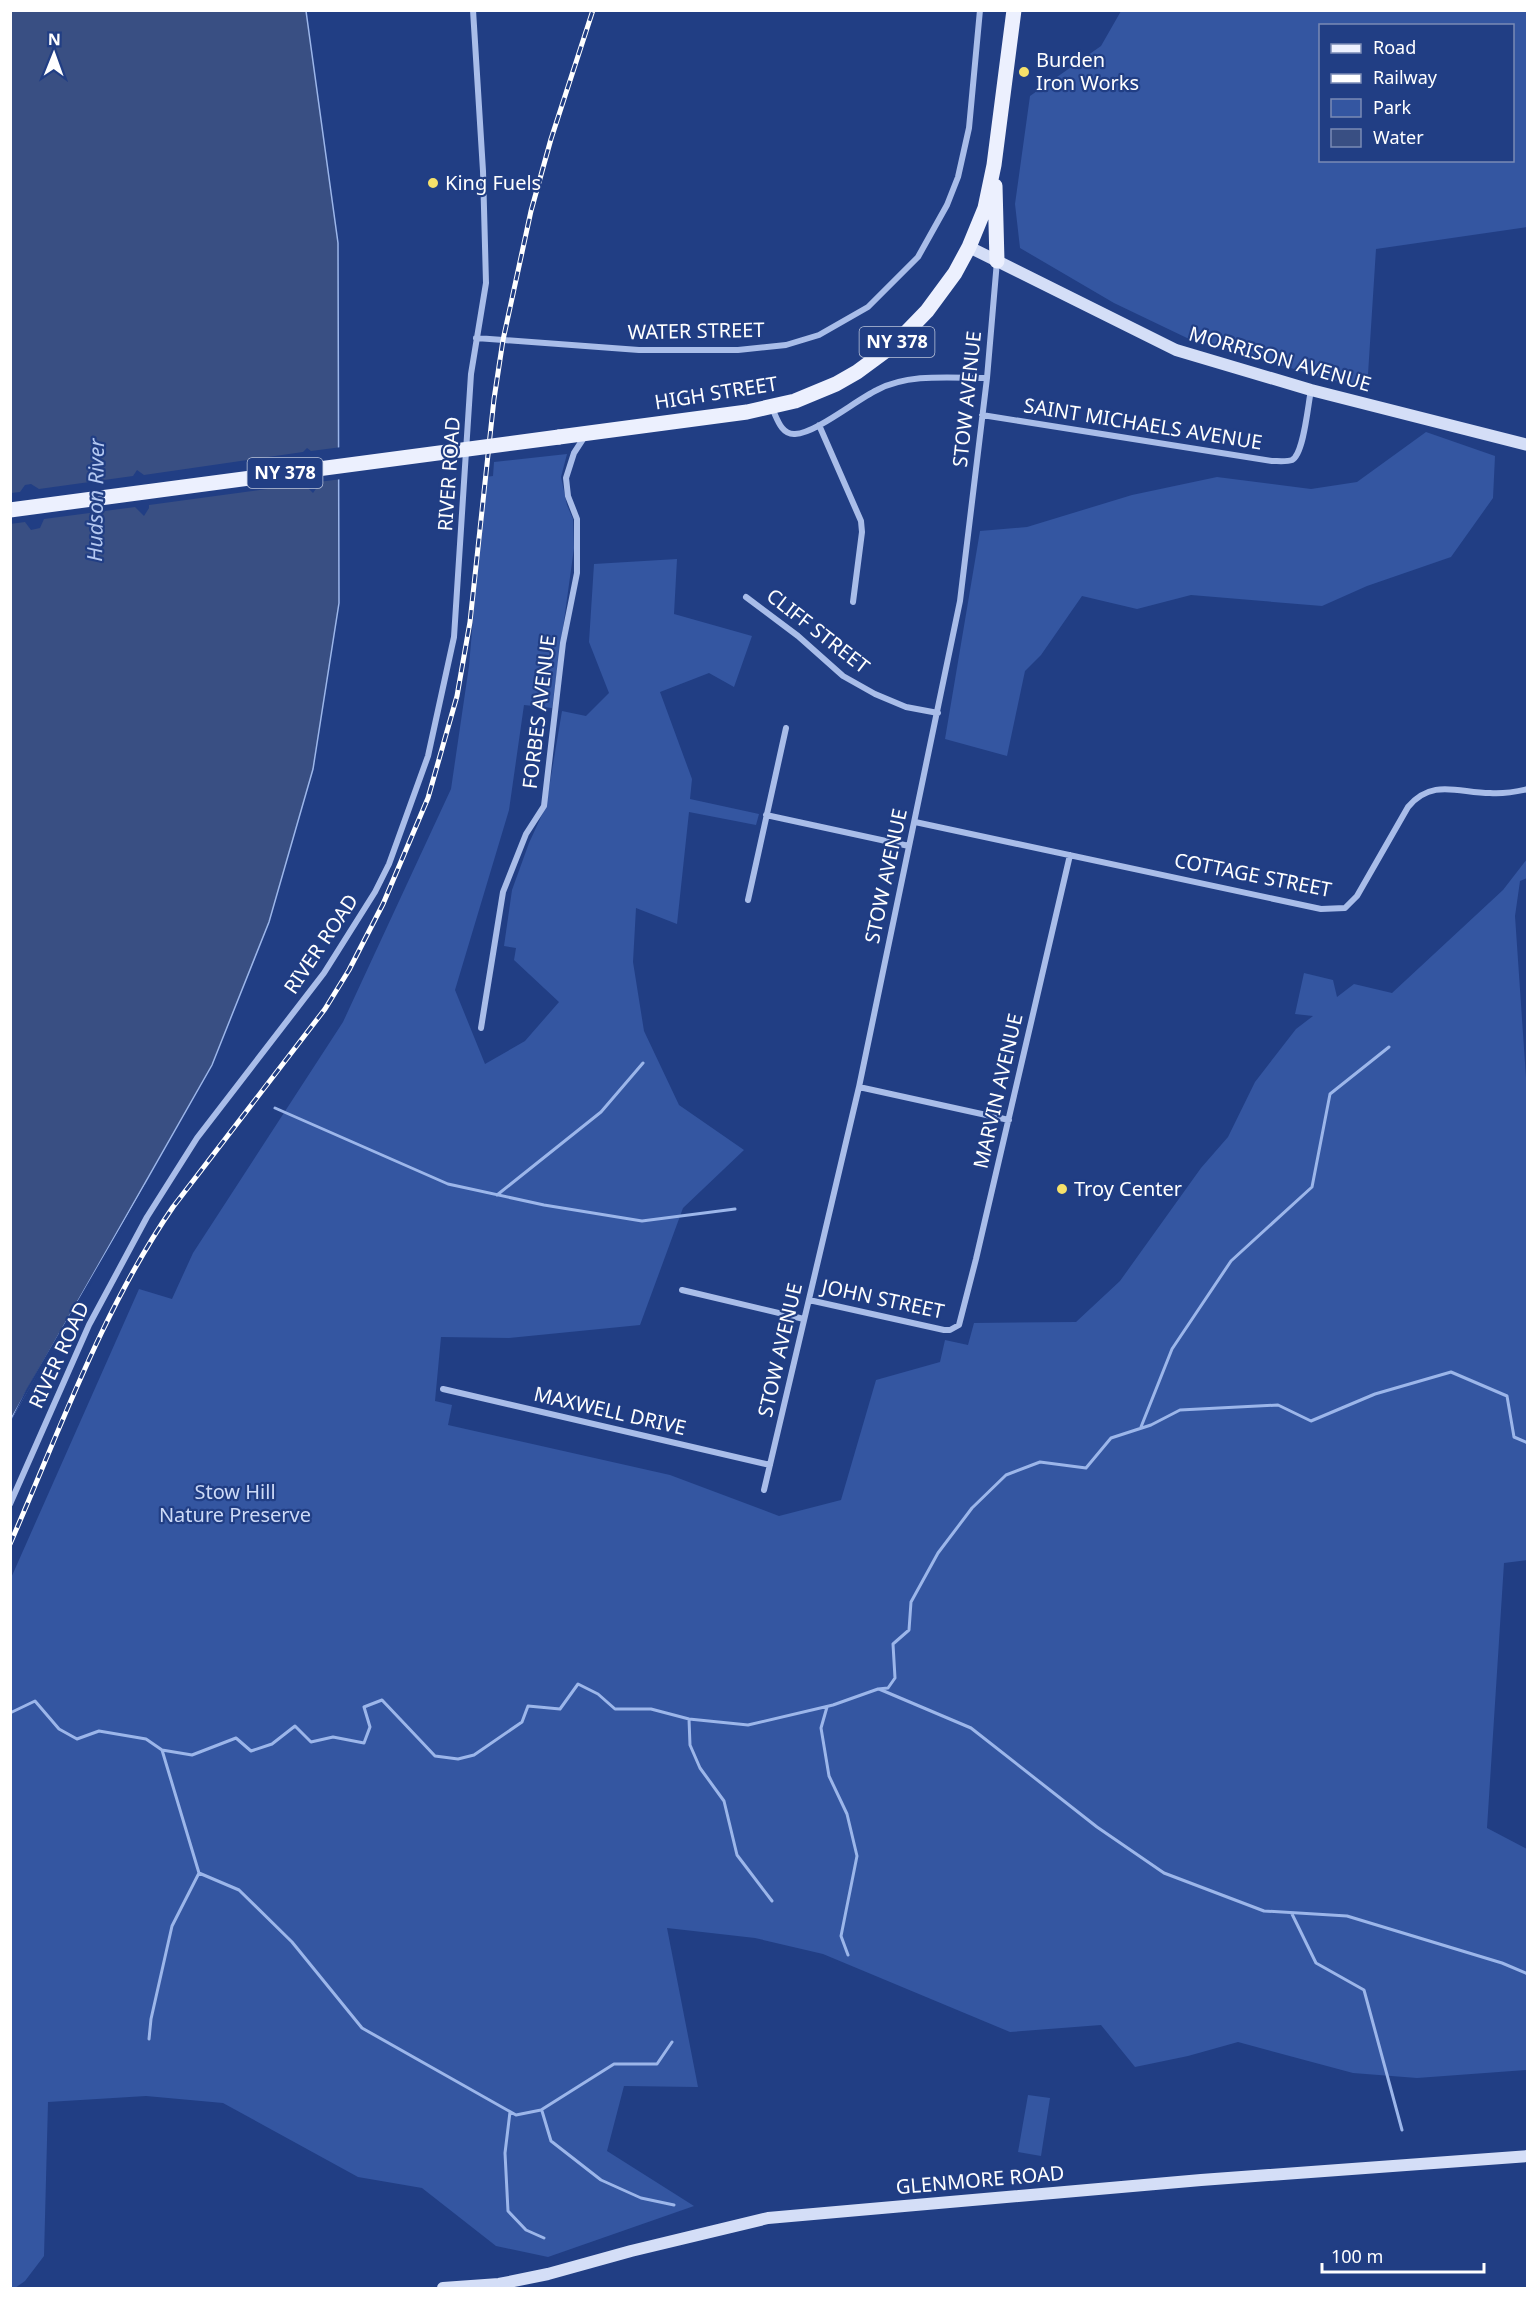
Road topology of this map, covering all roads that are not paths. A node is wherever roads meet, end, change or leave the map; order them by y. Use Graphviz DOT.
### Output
graph roads {
  1 [pos="473,10"];
  2 [pos="980,10"];
  3 [pos="1014,10"];
  4 [pos="994,165"];
  5 [pos="969,247"];
  6 [pos="997,261"];
  7 [pos="476,338"];
  8 [pos="987,378"];
  9 [pos="1311,390"];
  10 [pos="772,407"];
  11 [pos="982,415"];
  12 [pos="819,425"];
  13 [pos="587,433"];
  14 [pos="1527,445"];
  15 [pos="10,510"];
  16 [pos="746,597"];
  17 [pos="853,602"];
  18 [pos="938,713"];
  19 [pos="786,728"];
  20 [pos="1527,789"];
  21 [pos="766,815"];
  22 [pos="915,822"];
  23 [pos="909,846"];
  24 [pos="1070,855"];
  25 [pos="748,900"];
  26 [pos="481,1028"];
  27 [pos="859,1087"];
  28 [pos="1009,1120"];
  29 [pos="682,1290"];
  30 [pos="809,1299"];
  31 [pos="804,1319"];
  32 [pos="950,1330"];
  33 [pos="443,1389"];
  34 [pos="770,1465"];
  35 [pos="764,1490"];
  36 [pos="10,1504"];
  37 [pos="1527,2156"];
  38 [pos="443,2289"];
  1 -- 7 [label="street, RIVER ROAD"];
  2 -- 7 [label="street, WATER STREET"];
  3 -- 4 [label="main road, HIGH STREET / NY 378"];
  4 -- 5 [label="main road, HIGH STREET / NY 378"];
  4 -- 6 [label="main road"];
  5 -- 6 [label="street, MORRISON AVENUE"];
  5 -- 10 [label="main road, HIGH STREET / NY 378"];
  6 -- 8 [label="street, STOW AVENUE"];
  6 -- 9 [label="street, MORRISON AVENUE"];
  7 -- 36 [label="street, RIVER ROAD"];
  8 -- 11 [label="street, STOW AVENUE"];
  8 -- 12 [label="street"];
  9 -- 11 [label="street, SAINT MICHAELS AVENUE"];
  9 -- 14 [label="street, MORRISON AVENUE"];
  10 -- 12 [label="street"];
  10 -- 13 [label="main road, HIGH STREET / NY 378"];
  11 -- 18 [label="street, STOW AVENUE"];
  12 -- 17 [label="street"];
  13 -- 15 [label="main road, HIGH STREET / NY 378, bridge"];
  13 -- 26 [label="street, FORBES AVENUE"];
  16 -- 18 [label="street, CLIFF STREET"];
  18 -- 22 [label="street, STOW AVENUE"];
  19 -- 21 [label="street"];
  20 -- 24 [label="street, COTTAGE STREET"];
  21 -- 23 [label="street"];
  21 -- 25 [label="street"];
  22 -- 23 [label="street, STOW AVENUE"];
  22 -- 24 [label="street, COTTAGE STREET"];
  23 -- 27 [label="street, STOW AVENUE"];
  24 -- 28 [label="street, MARVIN AVENUE"];
  27 -- 28 [label="street"];
  27 -- 30 [label="street, STOW AVENUE"];
  28 -- 32 [label="street, MARVIN AVENUE"];
  29 -- 31 [label="street"];
  30 -- 31 [label="street, STOW AVENUE"];
  30 -- 32 [label="street, JOHN STREET"];
  31 -- 34 [label="street, STOW AVENUE"];
  33 -- 34 [label="street, MAXWELL DRIVE"];
  34 -- 35 [label="street, STOW AVENUE"];
  37 -- 38 [label="street, GLENMORE ROAD"];
}
